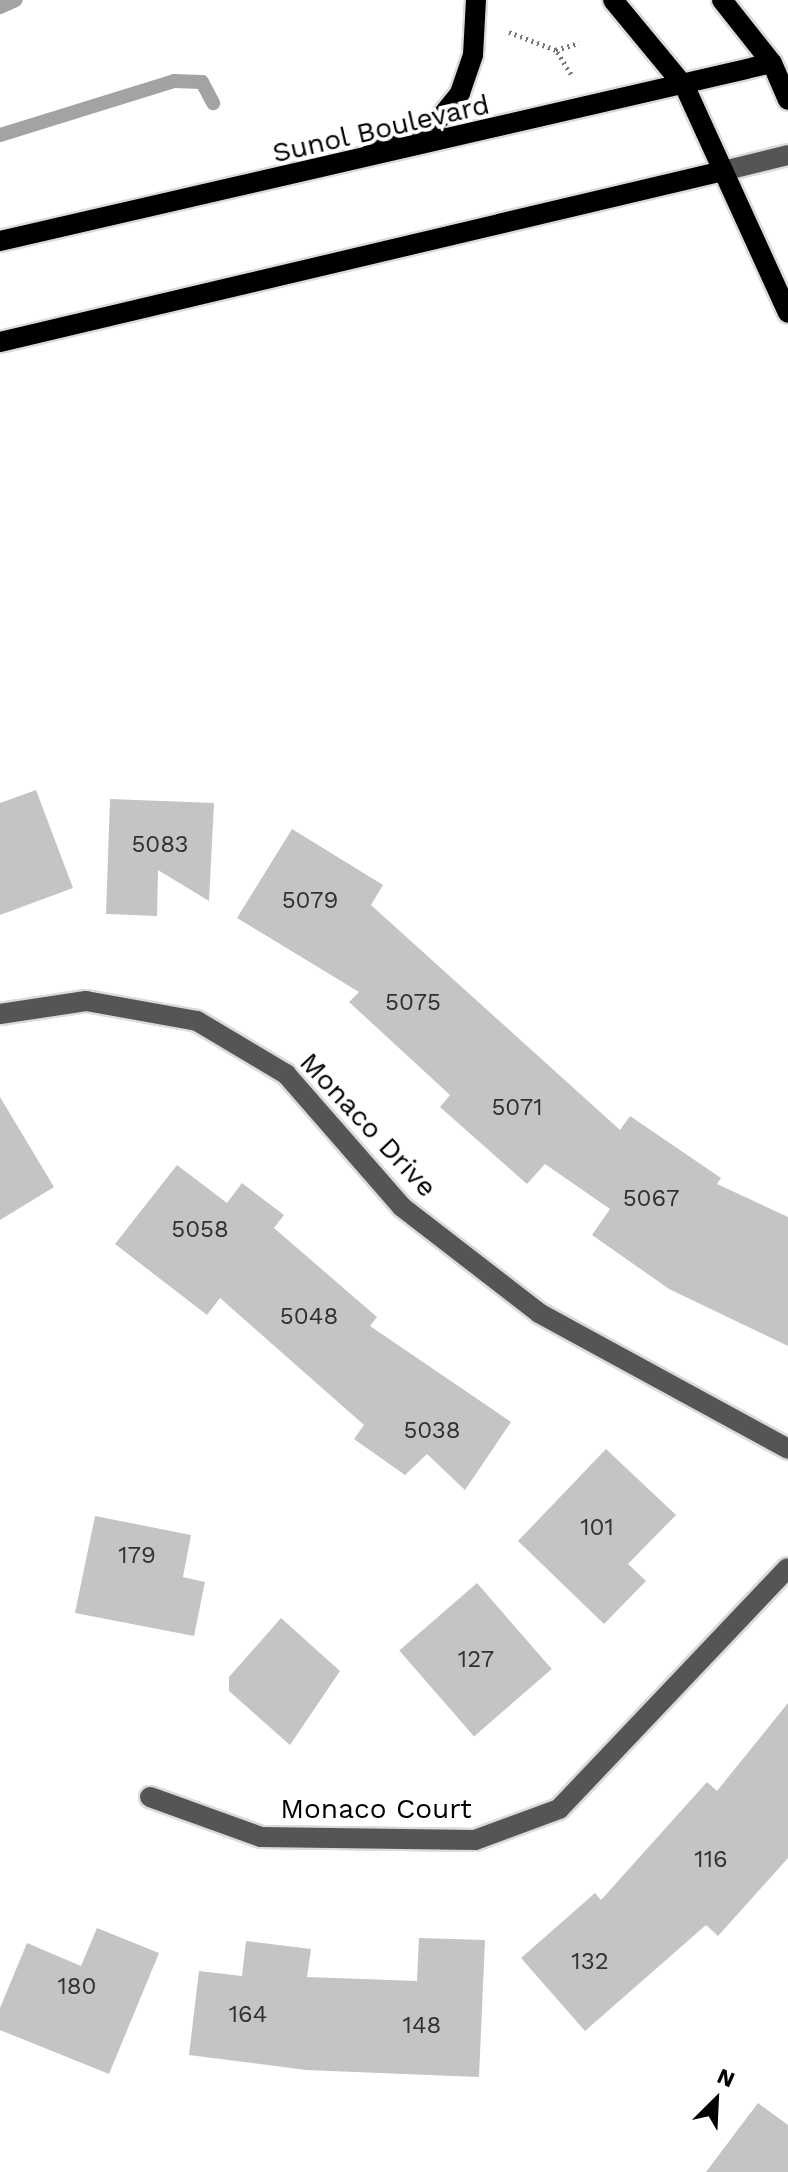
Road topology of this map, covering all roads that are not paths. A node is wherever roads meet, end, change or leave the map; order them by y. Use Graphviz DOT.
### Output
graph roads {
  1 [pos="476,0"];
  2 [pos="613,0"];
  3 [pos="722,0"];
  4 [pos="780,60"];
  5 [pos="685,87"];
  6 [pos="788,100"];
  7 [pos="788,155"];
  8 [pos="327,171"];
  9 [pos="723,171"];
  10 [pos="0,241"];
  11 [pos="788,313"];
  12 [pos="0,342"];
  13 [pos="0,1014"];
  14 [pos="788,1449"];
  15 [pos="788,1568"];
  16 [pos="150,1797"];
  1 -- 8 [label="main road"];
  2 -- 5 [label="main road"];
  3 -- 4 [label="main road"];
  4 -- 5 [label="main road, Sunol Boulevard"];
  4 -- 6 [label="main road"];
  5 -- 8 [label="main road, Sunol Boulevard"];
  5 -- 9 [label="main road"];
  7 -- 9 [label="street"];
  8 -- 10 [label="main road, Sunol Boulevard"];
  9 -- 11 [label="main road"];
  9 -- 12 [label="main road"];
  13 -- 14 [label="street, Monaco Drive"];
  15 -- 16 [label="street, Monaco Court"];
}
